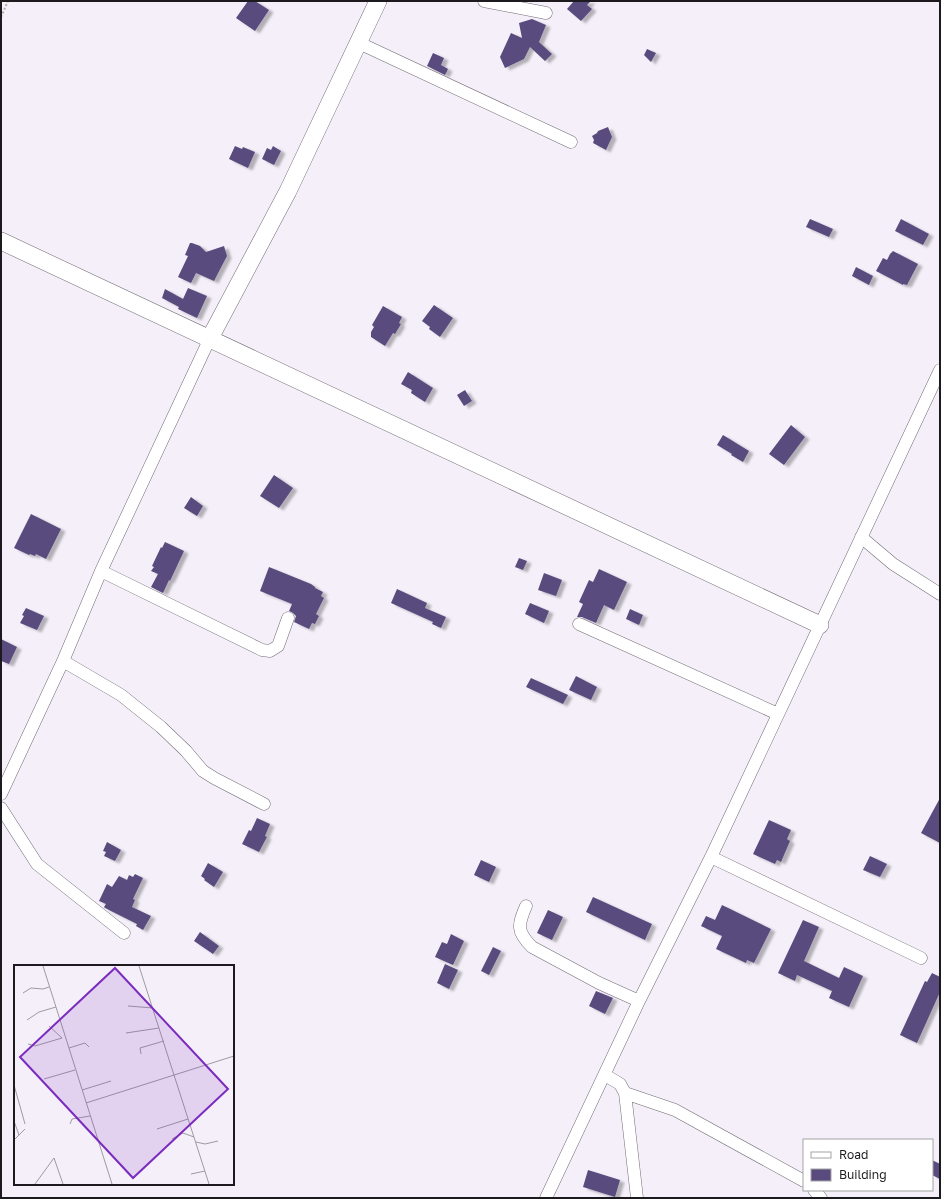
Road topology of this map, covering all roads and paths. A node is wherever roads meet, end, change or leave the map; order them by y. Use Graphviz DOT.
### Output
graph roads {
  1 [pos="8,1"];
  2 [pos="378,1"];
  3 [pos="484,1"];
  4 [pos="546,13"];
  5 [pos="1,17"];
  6 [pos="359,43"];
  7 [pos="571,142"];
  8 [pos="1,241"];
  9 [pos="210,338"];
  10 [pos="940,370"];
  11 [pos="861,537"];
  12 [pos="101,571"];
  13 [pos="940,594"];
  14 [pos="288,618"];
  15 [pos="579,624"];
  16 [pos="820,625"];
  17 [pos="63,661"];
  18 [pos="778,714"];
  19 [pos="1,794"];
  20 [pos="264,804"];
  21 [pos="1,808"];
  22 [pos="711,857"];
  23 [pos="526,906"];
  24 [pos="124,933"];
  25 [pos="921,958"];
  26 [pos="639,1001"];
  27 [pos="605,1075"];
  28 [pos="625,1093"];
  29 [pos="803,1180"];
  30 [pos="546,1198"];
  31 [pos="637,1198"];
  1 -- 5 [label="path"];
  2 -- 6 [label="street"];
  3 -- 4 [label="street"];
  6 -- 7 [label="street"];
  6 -- 9 [label="street"];
  8 -- 9 [label="street"];
  9 -- 12 [label="street"];
  9 -- 16 [label="street"];
  10 -- 11 [label="street"];
  11 -- 13 [label="street"];
  11 -- 16 [label="street"];
  12 -- 14 [label="street"];
  12 -- 17 [label="street"];
  15 -- 18 [label="street"];
  16 -- 18 [label="street"];
  17 -- 19 [label="street"];
  17 -- 20 [label="street"];
  18 -- 22 [label="street"];
  21 -- 24 [label="street"];
  22 -- 25 [label="street"];
  22 -- 26 [label="street"];
  23 -- 26 [label="street"];
  26 -- 27 [label="street"];
  27 -- 28 [label="street"];
  27 -- 30 [label="street"];
  28 -- 29 [label="street"];
  28 -- 31 [label="street"];
}
